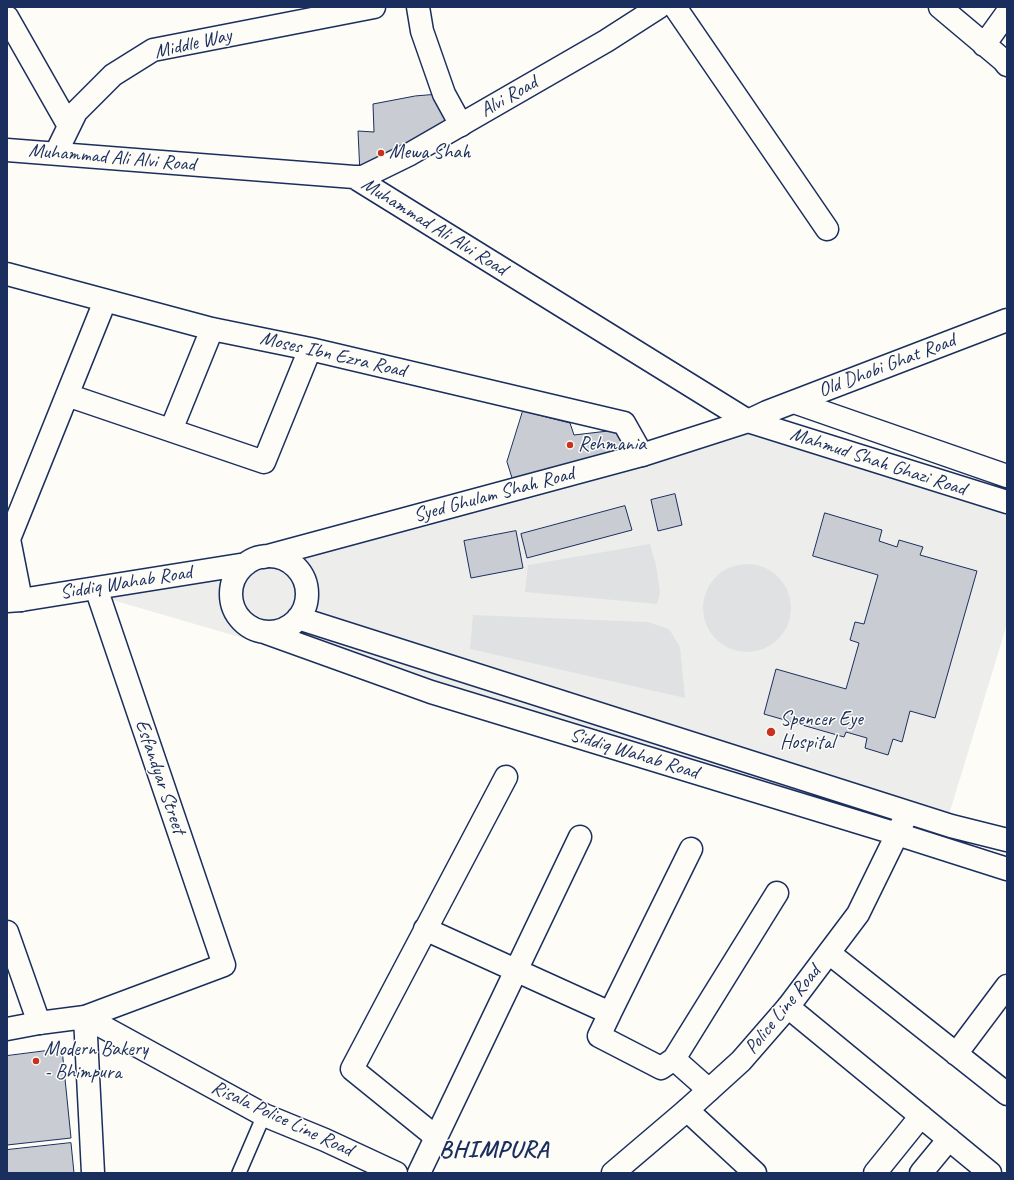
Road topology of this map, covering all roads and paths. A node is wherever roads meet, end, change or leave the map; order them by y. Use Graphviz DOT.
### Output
graph roads {
  1 [pos="374,7"];
  2 [pos="418,7"];
  3 [pos="659,7"];
  4 [pos="675,7"];
  5 [pos="940,7"];
  6 [pos="1007,13"];
  7 [pos="7,17"];
  8 [pos="984,44"];
  9 [pos="1007,65"];
  10 [pos="461,125"];
  11 [pos="69,126"];
  12 [pos="7,150"];
  13 [pos="56,154"];
  14 [pos="354,177"];
  15 [pos="827,229"];
  16 [pos="7,274"];
  17 [pos="105,301"];
  18 [pos="1007,320"];
  19 [pos="212,329"];
  20 [pos="310,349"];
  21 [pos="67,395"];
  22 [pos="794,402"];
  23 [pos="758,416"];
  24 [pos="171,430"];
  25 [pos="642,455"];
  26 [pos="1007,476"];
  27 [pos="1007,502"];
  28 [pos="8,539"];
  29 [pos="255,560"];
  30 [pos="96,588"];
  31 [pos="14,601"];
  32 [pos="298,618"];
  33 [pos="264,632"];
  34 [pos="506,777"];
  35 [pos="908,812"];
  36 [pos="897,834"];
  37 [pos="580,837"];
  38 [pos="1007,840"];
  39 [pos="691,849"];
  40 [pos="1007,869"];
  41 [pos="777,893"];
  42 [pos="425,929"];
  43 [pos="7,932"];
  44 [pos="829,954"];
  45 [pos="516,971"];
  46 [pos="1007,986"];
  47 [pos="788,1007"];
  48 [pos="610,1013"];
  49 [pos="86,1017"];
  50 [pos="39,1023"];
  51 [pos="7,1029"];
  52 [pos="956,1054"];
  53 [pos="674,1059"];
  54 [pos="709,1090"];
  55 [pos="1007,1094"];
  56 [pos="686,1110"];
  57 [pos="264,1115"];
  58 [pos="921,1116"];
  59 [pos="436,1137"];
  60 [pos="949,1139"];
  61 [pos="981,1170"];
  62 [pos="93,1173"];
  63 [pos="239,1173"];
  64 [pos="396,1173"];
  65 [pos="419,1173"];
  66 [pos="613,1173"];
  67 [pos="755,1173"];
  68 [pos="875,1173"];
  69 [pos="921,1173"];
  1 -- 11 [label="street, Middle Way"];
  2 -- 10 [label="street"];
  3 -- 10 [label="street, Alvi Road"];
  4 -- 15 [label="street"];
  5 -- 8 [label="street"];
  6 -- 8 [label="street"];
  7 -- 11 [label="street"];
  8 -- 9 [label="street"];
  10 -- 14 [label="street, Alvi Road"];
  11 -- 13 [label="street, Middle Way"];
  12 -- 13 [label="street, Muhammad Ali Alvi Road"];
  13 -- 14 [label="street, Muhammad Ali Alvi Road"];
  14 -- 23 [label="street, Muhammad Ali Alvi Road"];
  16 -- 17 [label="street, Moses Ibn Ezra Road"];
  17 -- 19 [label="street, Moses Ibn Ezra Road"];
  17 -- 21 [label="street"];
  18 -- 22 [label="street, Old Dhobi Ghat Road"];
  19 -- 20 [label="street, Moses Ibn Ezra Road"];
  19 -- 24 [label="street"];
  20 -- 24 [label="street"];
  20 -- 25 [label="street, Moses Ibn Ezra Road"];
  21 -- 24 [label="street"];
  21 -- 28 [label="street"];
  22 -- 23 [label="street, Old Dhobi Ghat Road"];
  22 -- 26 [label="street, Mahmud Shah Ghazi Road"];
  23 -- 25 [label="street, Syed Ghulam Shah Road"];
  23 -- 27 [label="street, Mahmud Shah Ghazi Road"];
  25 -- 29 [label="street, Syed Ghulam Shah Road"];
  28 -- 31 [label="street"];
  29 -- 30 [label="street, Siddiq Wahab Road"];
  29 -- 32 [label="street"];
  29 -- 33 [label="street"];
  30 -- 31 [label="street, Siddiq Wahab Road"];
  30 -- 49 [label="street, Esfandyar Street"];
  32 -- 33 [label="street"];
  32 -- 35 [label="street, Siddiq Wahab Road"];
  33 -- 36 [label="street, Siddiq Wahab Road"];
  34 -- 42 [label="street"];
  35 -- 36 [label="street, Police Line Road"];
  35 -- 38 [label="street, Siddiq Wahab Road"];
  36 -- 40 [label="street, Siddiq Wahab Road"];
  36 -- 44 [label="street, Police Line Road"];
  37 -- 45 [label="street"];
  39 -- 48 [label="street"];
  41 -- 53 [label="street"];
  42 -- 45 [label="street"];
  42 -- 59 [label="street"];
  43 -- 50 [label="street"];
  44 -- 47 [label="street, Police Line Road"];
  44 -- 52 [label="street"];
  45 -- 48 [label="street"];
  45 -- 59 [label="street"];
  46 -- 52 [label="street"];
  47 -- 54 [label="street, Police Line Road"];
  47 -- 58 [label="street"];
  48 -- 53 [label="street"];
  49 -- 50 [label="street"];
  49 -- 57 [label="street, Risala Police Line Road"];
  49 -- 62 [label="street"];
  50 -- 51 [label="street"];
  52 -- 55 [label="street"];
  53 -- 54 [label="street"];
  54 -- 56 [label="street, Police Line Road"];
  56 -- 66 [label="street, Police Line Road"];
  56 -- 67 [label="street"];
  57 -- 63 [label="lane"];
  57 -- 64 [label="street, Risala Police Line Road"];
  58 -- 60 [label="street"];
  58 -- 68 [label="street"];
  59 -- 65 [label="street"];
  60 -- 61 [label="street"];
  60 -- 69 [label="street"];
}
